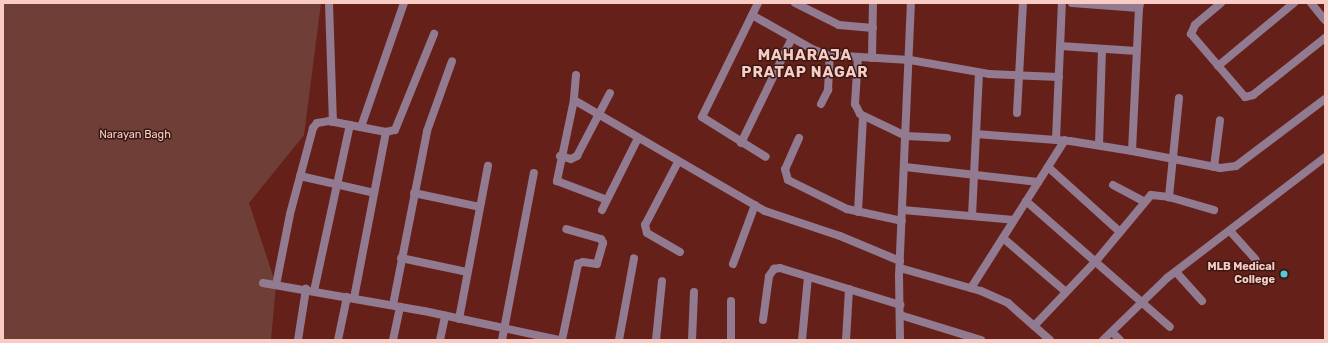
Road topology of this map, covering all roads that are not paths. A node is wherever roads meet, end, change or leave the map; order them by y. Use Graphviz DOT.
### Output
graph roads {
  1 [pos="329,3"];
  2 [pos="404,3"];
  3 [pos="758,3"];
  4 [pos="795,3"];
  5 [pos="873,3"];
  6 [pos="913,3"];
  7 [pos="1023,3"];
  8 [pos="1062,3"];
  9 [pos="1072,3"];
  10 [pos="1221,3"];
  11 [pos="1294,3"];
  12 [pos="1311,3"];
  13 [pos="1139,5"];
  14 [pos="752,15"];
  15 [pos="1325,20"];
  16 [pos="873,28"];
  17 [pos="434,34"];
  18 [pos="792,38"];
  19 [pos="1325,38"];
  20 [pos="1060,46"];
  21 [pos="1102,49"];
  22 [pos="1137,51"];
  23 [pos="830,55"];
  24 [pos="858,57"];
  25 [pos="872,58"];
  26 [pos="910,60"];
  27 [pos="452,61"];
  28 [pos="1218,66"];
  29 [pos="979,73"];
  30 [pos="576,76"];
  31 [pos="1018,76"];
  32 [pos="1059,77"];
  33 [pos="610,94"];
  34 [pos="1179,98"];
  35 [pos="1325,99"];
  36 [pos="574,100"];
  37 [pos="821,104"];
  38 [pos="1017,113"];
  39 [pos="598,115"];
  40 [pos="863,116"];
  41 [pos="1220,120"];
  42 [pos="333,122"];
  43 [pos="350,125"];
  44 [pos="361,127"];
  45 [pos="386,132"];
  46 [pos="976,134"];
  47 [pos="906,136"];
  48 [pos="638,138"];
  49 [pos="799,138"];
  50 [pos="947,138"];
  51 [pos="1056,139"];
  52 [pos="1065,140"];
  53 [pos="741,142"];
  54 [pos="1099,145"];
  55 [pos="1132,151"];
  56 [pos="560,156"];
  57 [pos="766,157"];
  58 [pos="1325,157"];
  59 [pos="1172,158"];
  60 [pos="678,162"];
  61 [pos="488,166"];
  62 [pos="905,167"];
  63 [pos="1048,167"];
  64 [pos="1214,167"];
  65 [pos="534,173"];
  66 [pos="974,175"];
  67 [pos="300,176"];
  68 [pos="1038,182"];
  69 [pos="337,185"];
  70 [pos="1113,185"];
  71 [pos="374,193"];
  72 [pos="414,194"];
  73 [pos="1169,198"];
  74 [pos="607,200"];
  75 [pos="1026,201"];
  76 [pos="1145,202"];
  77 [pos="755,205"];
  78 [pos="480,207"];
  79 [pos="602,210"];
  80 [pos="903,210"];
  81 [pos="1214,210"];
  82 [pos="858,212"];
  83 [pos="972,216"];
  84 [pos="1014,220"];
  85 [pos="902,221"];
  86 [pos="566,229"];
  87 [pos="1230,231"];
  88 [pos="1120,232"];
  89 [pos="1003,238"];
  90 [pos="680,252"];
  91 [pos="401,258"];
  92 [pos="634,258"];
  93 [pos="1255,258"];
  94 [pos="1096,261"];
  95 [pos="733,264"];
  96 [pos="900,265"];
  97 [pos="467,272"];
  98 [pos="1176,272"];
  99 [pos="808,277"];
  100 [pos="662,281"];
  101 [pos="263,283"];
  102 [pos="276,285"];
  103 [pos="970,288"];
  104 [pos="849,289"];
  105 [pos="310,290"];
  106 [pos="694,292"];
  107 [pos="1066,292"];
  108 [pos="351,297"];
  109 [pos="732,301"];
  110 [pos="1143,301"];
  111 [pos="1202,301"];
  112 [pos="900,305"];
  113 [pos="397,306"];
  114 [pos="900,315"];
  115 [pos="445,316"];
  116 [pos="458,319"];
  117 [pos="763,320"];
  118 [pos="1034,326"];
  119 [pos="1170,327"];
  120 [pos="505,329"];
  121 [pos="1112,332"];
  122 [pos="298,340"];
  123 [pos="338,340"];
  124 [pos="393,340"];
  125 [pos="440,340"];
  126 [pos="502,340"];
  127 [pos="560,340"];
  128 [pos="619,340"];
  129 [pos="656,340"];
  130 [pos="692,340"];
  131 [pos="731,340"];
  132 [pos="802,340"];
  133 [pos="846,340"];
  134 [pos="900,340"];
  135 [pos="981,340"];
  136 [pos="1050,340"];
  137 [pos="1103,340"];
  138 [pos="1120,340"];
  1 -- 42 [label="street"];
  2 -- 44 [label="street"];
  3 -- 14 [label="street"];
  4 -- 16 [label="street"];
  5 -- 16 [label="street"];
  6 -- 26 [label="street"];
  7 -- 31 [label="street"];
  8 -- 20 [label="street"];
  9 -- 13 [label="street"];
  10 -- 28 [label="street"];
  11 -- 28 [label="street"];
  12 -- 15 [label="street"];
  13 -- 22 [label="street"];
  14 -- 18 [label="street"];
  14 -- 53 [label="street"];
  16 -- 25 [label="street"];
  17 -- 45 [label="street"];
  18 -- 23 [label="street"];
  18 -- 53 [label="street"];
  19 -- 28 [label="street"];
  20 -- 21 [label="street"];
  20 -- 32 [label="street"];
  21 -- 22 [label="street"];
  21 -- 54 [label="street"];
  22 -- 55 [label="street"];
  23 -- 24 [label="street"];
  23 -- 37 [label="street"];
  24 -- 25 [label="street"];
  24 -- 40 [label="street"];
  25 -- 26 [label="street"];
  26 -- 29 [label="street"];
  26 -- 47 [label="street"];
  27 -- 72 [label="street"];
  29 -- 31 [label="street"];
  29 -- 46 [label="street"];
  30 -- 36 [label="street"];
  31 -- 32 [label="street"];
  31 -- 38 [label="street"];
  32 -- 51 [label="street"];
  33 -- 39 [label="street"];
  34 -- 59 [label="street"];
  35 -- 64 [label="street"];
  36 -- 39 [label="street"];
  36 -- 56 [label="street"];
  39 -- 48 [label="street"];
  39 -- 56 [label="street"];
  40 -- 47 [label="street"];
  40 -- 82 [label="street"];
  41 -- 64 [label="street"];
  42 -- 43 [label="street"];
  42 -- 67 [label="street"];
  43 -- 44 [label="street"];
  43 -- 69 [label="street"];
  44 -- 45 [label="street"];
  45 -- 71 [label="street"];
  46 -- 51 [label="street"];
  46 -- 66 [label="street"];
  47 -- 50 [label="street"];
  47 -- 62 [label="street"];
  48 -- 60 [label="street"];
  48 -- 74 [label="street"];
  49 -- 82 [label="street"];
  51 -- 52 [label="street"];
  52 -- 54 [label="street"];
  52 -- 63 [label="street"];
  53 -- 57 [label="street"];
  54 -- 55 [label="street"];
  55 -- 59 [label="street"];
  56 -- 74 [label="street"];
  58 -- 87 [label="street"];
  59 -- 64 [label="street"];
  59 -- 73 [label="street"];
  60 -- 77 [label="street"];
  60 -- 90 [label="street"];
  61 -- 78 [label="street"];
  62 -- 66 [label="street"];
  62 -- 80 [label="street"];
  63 -- 68 [label="street"];
  63 -- 88 [label="street"];
  65 -- 120 [label="street"];
  66 -- 68 [label="street"];
  66 -- 83 [label="street"];
  67 -- 69 [label="street"];
  67 -- 102 [label="street"];
  68 -- 75 [label="street"];
  69 -- 71 [label="street"];
  69 -- 105 [label="street"];
  70 -- 76 [label="street"];
  71 -- 108 [label="street"];
  72 -- 78 [label="street"];
  72 -- 91 [label="street"];
  73 -- 76 [label="street"];
  73 -- 81 [label="street"];
  74 -- 79 [label="street"];
  75 -- 84 [label="street"];
  75 -- 94 [label="street"];
  76 -- 88 [label="street"];
  77 -- 95 [label="street"];
  77 -- 96 [label="street"];
  78 -- 97 [label="street"];
  80 -- 83 [label="street"];
  80 -- 85 [label="street"];
  82 -- 85 [label="street"];
  83 -- 84 [label="street"];
  84 -- 89 [label="street"];
  85 -- 96 [label="street"];
  86 -- 127 [label="street"];
  87 -- 93 [label="street"];
  87 -- 98 [label="street"];
  88 -- 94 [label="street"];
  89 -- 103 [label="street"];
  89 -- 107 [label="street"];
  91 -- 97 [label="street"];
  91 -- 113 [label="street"];
  92 -- 128 [label="street"];
  94 -- 107 [label="street"];
  94 -- 110 [label="street"];
  96 -- 103 [label="street"];
  96 -- 112 [label="street"];
  97 -- 116 [label="street"];
  98 -- 110 [label="street"];
  98 -- 111 [label="street"];
  99 -- 104 [label="street"];
  99 -- 117 [label="street"];
  99 -- 132 [label="street"];
  100 -- 129 [label="street"];
  101 -- 102 [label="street"];
  102 -- 105 [label="street"];
  103 -- 118 [label="street"];
  104 -- 112 [label="street"];
  104 -- 133 [label="street"];
  105 -- 108 [label="street"];
  105 -- 122 [label="street"];
  106 -- 130 [label="street"];
  107 -- 118 [label="street"];
  108 -- 113 [label="street"];
  108 -- 123 [label="street"];
  109 -- 131 [label="street"];
  110 -- 119 [label="street"];
  110 -- 121 [label="street"];
  112 -- 114 [label="street"];
  113 -- 115 [label="street"];
  113 -- 124 [label="street"];
  114 -- 134 [label="street"];
  114 -- 135 [label="street"];
  115 -- 116 [label="street"];
  115 -- 125 [label="street"];
  116 -- 120 [label="street"];
  118 -- 136 [label="street"];
  120 -- 126 [label="street"];
  120 -- 127 [label="street"];
  121 -- 137 [label="street"];
  121 -- 138 [label="street"];
}
